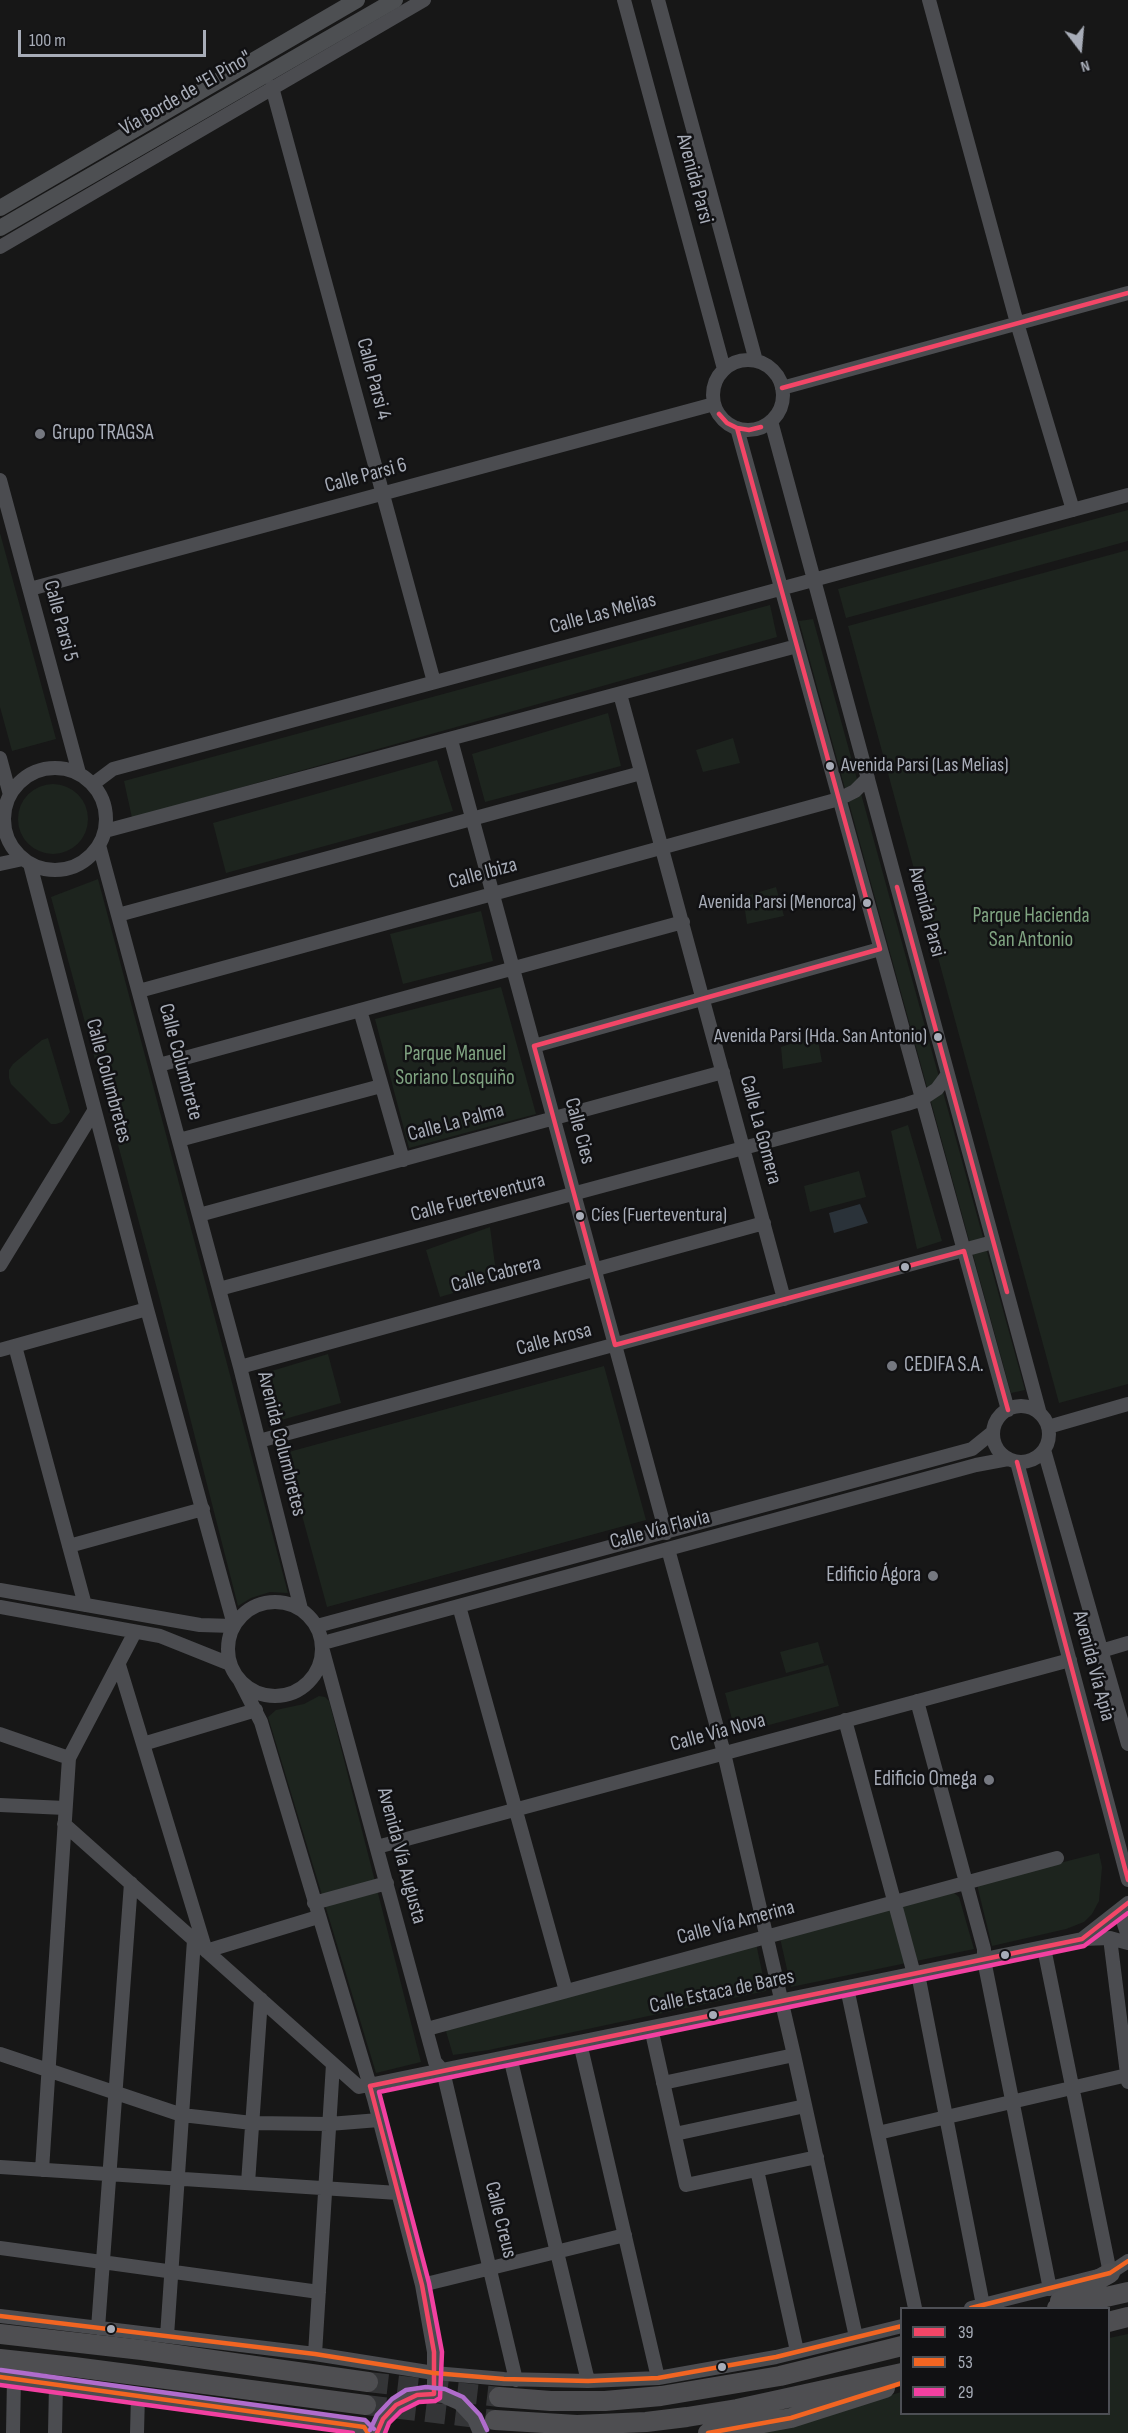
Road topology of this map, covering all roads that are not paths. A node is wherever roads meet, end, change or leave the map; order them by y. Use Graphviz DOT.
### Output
graph roads {
  1 [pos="357,0"];
  2 [pos="395,0"];
  3 [pos="424,0"];
  4 [pos="624,0"];
  5 [pos="658,0"];
  6 [pos="929,0"];
  7 [pos="272,87"];
  8 [pos="0,208"];
  9 [pos="0,228"];
  10 [pos="0,247"];
  11 [pos="1128,293"];
  12 [pos="1017,323"];
  13 [pos="756,361"];
  14 [pos="724,369"];
  15 [pos="782,388"];
  16 [pos="714,404"];
  17 [pos="771,421"];
  18 [pos="737,428"];
  19 [pos="0,480"];
  20 [pos="382,493"];
  21 [pos="1128,495"];
  22 [pos="1073,510"];
  23 [pos="814,579"];
  24 [pos="781,588"];
  25 [pos="30,590"];
  26 [pos="797,646"];
  27 [pos="434,682"];
  28 [pos="620,694"];
  29 [pos="451,740"];
  30 [pos="0,758"];
  31 [pos="79,773"];
  32 [pos="641,773"];
  33 [pos="868,778"];
  34 [pos="93,784"];
  35 [pos="839,799"];
  36 [pos="5,800"];
  37 [pos="473,820"];
  38 [pos="105,831"];
  39 [pos="99,845"];
  40 [pos="663,849"];
  41 [pos="26,861"];
  42 [pos="0,864"];
  43 [pos="493,893"];
  44 [pos="118,915"];
  45 [pos="683,922"];
  46 [pos="880,949"];
  47 [pos="513,968"];
  48 [pos="139,991"];
  49 [pos="703,999"];
  50 [pos="360,1010"];
  51 [pos="534,1046"];
  52 [pos="159,1065"];
  53 [pos="723,1072"];
  54 [pos="948,1074"];
  55 [pos="381,1086"];
  56 [pos="922,1099"];
  57 [pos="94,1111"];
  58 [pos="554,1118"];
  59 [pos="179,1140"];
  60 [pos="744,1148"];
  61 [pos="403,1160"];
  62 [pos="574,1194"];
  63 [pos="199,1215"];
  64 [pos="764,1222"];
  65 [pos="993,1242"];
  66 [pos="964,1251"];
  67 [pos="0,1265"];
  68 [pos="595,1269"];
  69 [pos="219,1289"];
  70 [pos="784,1299"];
  71 [pos="147,1309"];
  72 [pos="615,1345"];
  73 [pos="15,1346"];
  74 [pos="0,1350"];
  75 [pos="240,1368"];
  76 [pos="1128,1404"];
  77 [pos="1008,1410"];
  78 [pos="1040,1414"];
  79 [pos="1048,1427"];
  80 [pos="993,1432"];
  81 [pos="260,1442"];
  82 [pos="1044,1450"];
  83 [pos="1012,1460"];
  84 [pos="202,1509"];
  85 [pos="666,1533"];
  86 [pos="69,1546"];
  87 [pos="668,1549"];
  88 [pos="0,1590"];
  89 [pos="85,1605"];
  90 [pos="459,1606"];
  91 [pos="0,1607"];
  92 [pos="301,1609"];
  93 [pos="234,1626"];
  94 [pos="317,1626"];
  95 [pos="135,1632"];
  96 [pos="1128,1643"];
  97 [pos="323,1647"];
  98 [pos="1101,1651"];
  99 [pos="1070,1660"];
  100 [pos="230,1664"];
  101 [pos="119,1665"];
  102 [pos="239,1680"];
  103 [pos="917,1701"];
  104 [pos="256,1710"];
  105 [pos="845,1720"];
  106 [pos="0,1734"];
  107 [pos="143,1744"];
  108 [pos="1128,1744"];
  109 [pos="724,1753"];
  110 [pos="69,1758"];
  111 [pos="0,1804"];
  112 [pos="65,1808"];
  113 [pos="515,1809"];
  114 [pos="64,1824"];
  115 [pos="377,1847"];
  116 [pos="1057,1858"];
  117 [pos="1128,1880"];
  118 [pos="387,1882"];
  119 [pos="966,1882"];
  120 [pos="131,1883"];
  121 [pos="894,1902"];
  122 [pos="314,1903"];
  123 [pos="1128,1904"];
  124 [pos="318,1917"];
  125 [pos="1128,1936"];
  126 [pos="766,1937"];
  127 [pos="1110,1938"];
  128 [pos="1082,1939"];
  129 [pos="194,1940"];
  130 [pos="1128,1943"];
  131 [pos="1044,1948"];
  132 [pos="206,1951"];
  133 [pos="984,1960"];
  134 [pos="916,1974"];
  135 [pos="847,1988"];
  136 [pos="566,1991"];
  137 [pos="261,1999"];
  138 [pos="782,2002"];
  139 [pos="651,2028"];
  140 [pos="427,2029"];
  141 [pos="580,2043"];
  142 [pos="0,2054"];
  143 [pos="794,2055"];
  144 [pos="510,2057"];
  145 [pos="333,2064"];
  146 [pos="48,2070"];
  147 [pos="443,2071"];
  148 [pos="1127,2079"];
  149 [pos="663,2084"];
  150 [pos="370,2086"];
  151 [pos="1072,2088"];
  152 [pos="116,2094"];
  153 [pos="1012,2101"];
  154 [pos="806,2106"];
  155 [pos="182,2115"];
  156 [pos="946,2117"];
  157 [pos="379,2120"];
  158 [pos="252,2123"];
  159 [pos="329,2124"];
  160 [pos="878,2133"];
  161 [pos="675,2134"];
  162 [pos="817,2157"];
  163 [pos="0,2167"];
  164 [pos="42,2170"];
  165 [pos="757,2170"];
  166 [pos="109,2174"];
  167 [pos="178,2179"];
  168 [pos="248,2183"];
  169 [pos="325,2188"];
  170 [pos="398,2193"];
  171 [pos="625,2235"];
  172 [pos="0,2248"];
  173 [pos="557,2252"];
  174 [pos="1128,2261"];
  175 [pos="103,2262"];
  176 [pos="491,2270"];
  177 [pos="172,2272"];
  178 [pos="1110,2273"];
  179 [pos="422,2285"];
  180 [pos="1050,2289"];
  181 [pos="319,2292"];
  182 [pos="1128,2292"];
  183 [pos="915,2307"];
  184 [pos="977,2307"];
  185 [pos="1049,2307"];
  186 [pos="1060,2307"];
  187 [pos="0,2316"];
  188 [pos="1128,2317"];
  189 [pos="1110,2322"];
  190 [pos="900,2326"];
  191 [pos="98,2328"];
  192 [pos="0,2334"];
  193 [pos="167,2336"];
  194 [pos="856,2337"];
  195 [pos="900,2346"];
  196 [pos="797,2352"];
  197 [pos="315,2354"];
  198 [pos="0,2359"];
  199 [pos="434,2373"];
  200 [pos="900,2373"];
  201 [pos="7,2378"];
  202 [pos="658,2378"];
  203 [pos="516,2380"];
  204 [pos="588,2381"];
  205 [pos="368,2382"];
  206 [pos="56,2384"];
  207 [pos="900,2384"];
  208 [pos="434,2394"];
  209 [pos="138,2395"];
  210 [pos="499,2397"];
  211 [pos="366,2405"];
  212 [pos="487,2427"];
  213 [pos="13,2433"];
  214 [pos="55,2433"];
  215 [pos="137,2433"];
  216 [pos="368,2433"];
  217 [pos="377,2433"];
  218 [pos="708,2433"];
  1 -- 8 [label="main road, Vía Borde de \"El Pino\""];
  2 -- 9 [label="main road, Vía Borde de \"El Pino\""];
  3 -- 7 [label="street"];
  4 -- 14 [label="street, Avenida Parsi"];
  5 -- 13 [label="street, Avenida Parsi"];
  6 -- 12 [label="street"];
  7 -- 10 [label="street"];
  7 -- 20 [label="street, Calle Parsi 4"];
  11 -- 12 [label="street"];
  12 -- 15 [label="street"];
  12 -- 22 [label="street"];
  13 -- 14 [label="street"];
  13 -- 15 [label="street"];
  14 -- 16 [label="street"];
  15 -- 17 [label="street"];
  16 -- 18 [label="street"];
  16 -- 20 [label="street, Calle Parsi 6"];
  17 -- 18 [label="street"];
  17 -- 23 [label="street, Avenida Parsi"];
  18 -- 24 [label="street"];
  19 -- 25 [label="street, Calle Parsi 5"];
  20 -- 25 [label="street, Calle Parsi 6"];
  20 -- 27 [label="street, Calle Parsi 4"];
  21 -- 22 [label="street, Calle Las Melias"];
  22 -- 23 [label="street, Calle Las Melias"];
  23 -- 24 [label="street, Calle Las Melias"];
  23 -- 33 [label="street, Avenida Parsi"];
  24 -- 26 [label="street"];
  24 -- 27 [label="street, Calle Las Melias"];
  25 -- 31 [label="street, Calle Parsi 5"];
  26 -- 28 [label="street"];
  26 -- 35 [label="street"];
  27 -- 34 [label="street, Calle Las Melias"];
  28 -- 29 [label="street"];
  28 -- 32 [label="street, Calle La Gomera"];
  29 -- 37 [label="street, Calle Cies"];
  29 -- 38 [label="street"];
  30 -- 36 [label="street"];
  31 -- 34 [label="street"];
  31 -- 36 [label="street"];
  32 -- 37 [label="street"];
  32 -- 40 [label="street, Calle La Gomera"];
  33 -- 35 [label="street, Calle Ibiza"];
  33 -- 54 [label="street, Avenida Parsi"];
  34 -- 38 [label="street"];
  35 -- 40 [label="street, Calle Ibiza"];
  35 -- 46 [label="street"];
  36 -- 41 [label="street"];
  37 -- 43 [label="street, Calle Cies"];
  37 -- 44 [label="street"];
  38 -- 39 [label="street"];
  39 -- 41 [label="street"];
  39 -- 44 [label="street, Calle Columbrete"];
  40 -- 43 [label="street, Calle Ibiza"];
  40 -- 45 [label="street, Calle La Gomera"];
  41 -- 42 [label="street"];
  41 -- 57 [label="street, Calle Columbretes"];
  43 -- 47 [label="street, Calle Cies"];
  43 -- 48 [label="street, Calle Ibiza"];
  44 -- 48 [label="street, Calle Columbrete"];
  45 -- 47 [label="street"];
  45 -- 49 [label="street, Calle La Gomera"];
  46 -- 49 [label="street"];
  46 -- 56 [label="street"];
  47 -- 50 [label="street"];
  47 -- 51 [label="street, Calle Cies"];
  48 -- 52 [label="street, Calle Columbrete"];
  49 -- 51 [label="street"];
  49 -- 53 [label="street, Calle La Gomera"];
  50 -- 52 [label="street"];
  50 -- 55 [label="street"];
  51 -- 58 [label="street, Calle Cies"];
  52 -- 59 [label="street, Calle Columbrete"];
  53 -- 58 [label="street, Calle La Palma"];
  53 -- 60 [label="street, Calle La Gomera"];
  54 -- 56 [label="street"];
  54 -- 65 [label="street, Avenida Parsi"];
  55 -- 59 [label="street"];
  55 -- 61 [label="street"];
  56 -- 60 [label="street, Calle Fuerteventura"];
  56 -- 66 [label="street"];
  57 -- 67 [label="street"];
  57 -- 71 [label="street, Calle Columbretes"];
  58 -- 61 [label="street, Calle La Palma"];
  58 -- 62 [label="street, Calle Cies"];
  59 -- 63 [label="street, Calle Columbrete"];
  60 -- 62 [label="street, Calle Fuerteventura"];
  60 -- 64 [label="street, Calle La Gomera"];
  61 -- 63 [label="street, Calle La Palma"];
  62 -- 68 [label="street, Calle Cies"];
  62 -- 69 [label="street, Calle Fuerteventura"];
  63 -- 69 [label="street, Calle Columbrete"];
  64 -- 68 [label="street, Calle Cabrera"];
  64 -- 70 [label="street, Calle La Gomera"];
  65 -- 66 [label="street, Calle Arosa"];
  65 -- 78 [label="street, Avenida Parsi"];
  66 -- 70 [label="street, Calle Arosa"];
  66 -- 77 [label="street"];
  68 -- 72 [label="street, Calle Cies"];
  68 -- 75 [label="street, Calle Cabrera"];
  69 -- 75 [label="street, Avenida Columbretes"];
  70 -- 72 [label="street, Calle Arosa"];
  71 -- 73 [label="street"];
  71 -- 84 [label="street"];
  72 -- 81 [label="street, Calle Arosa"];
  72 -- 85 [label="street, Calle Cies"];
  73 -- 74 [label="street"];
  73 -- 86 [label="street"];
  75 -- 81 [label="street, Avenida Columbretes"];
  76 -- 79 [label="street"];
  77 -- 78 [label="street"];
  77 -- 80 [label="street"];
  78 -- 79 [label="street"];
  79 -- 82 [label="street"];
  80 -- 83 [label="street"];
  80 -- 85 [label="street, Calle Vía Flavia"];
  81 -- 92 [label="street, Avenida Columbretes"];
  82 -- 83 [label="street"];
  82 -- 98 [label="street, Avenida Vía Apia"];
  83 -- 87 [label="street, Calle Vía Flavia"];
  83 -- 99 [label="street, Avenida Vía Apia"];
  84 -- 86 [label="street"];
  84 -- 93 [label="street"];
  85 -- 94 [label="street, Calle Vía Flavia"];
  86 -- 89 [label="street"];
  87 -- 90 [label="street, Calle Vía Flavia"];
  87 -- 109 [label="street"];
  88 -- 89 [label="street"];
  89 -- 93 [label="street"];
  90 -- 97 [label="street, Calle Vía Flavia"];
  90 -- 113 [label="street"];
  91 -- 95 [label="street"];
  92 -- 93 [label="street"];
  92 -- 94 [label="street"];
  93 -- 100 [label="street"];
  94 -- 97 [label="street"];
  95 -- 100 [label="street"];
  95 -- 101 [label="street"];
  96 -- 98 [label="street"];
  97 -- 102 [label="street"];
  97 -- 115 [label="street, Avenida Vía Augusta"];
  98 -- 108 [label="street, Avenida Vía Apia"];
  99 -- 103 [label="street, Calle Via Nova"];
  99 -- 117 [label="street, Avenida Vía Apia"];
  100 -- 102 [label="street"];
  101 -- 107 [label="street"];
  101 -- 110 [label="street"];
  102 -- 104 [label="street"];
  103 -- 105 [label="street, Calle Via Nova"];
  103 -- 119 [label="street"];
  104 -- 107 [label="street"];
  104 -- 122 [label="street"];
  105 -- 109 [label="street, Calle Via Nova"];
  105 -- 121 [label="street"];
  106 -- 110 [label="street"];
  107 -- 132 [label="street"];
  109 -- 113 [label="street, Calle Via Nova"];
  109 -- 126 [label="street"];
  110 -- 112 [label="street"];
  111 -- 112 [label="street"];
  112 -- 114 [label="street"];
  113 -- 115 [label="street, Calle Via Nova"];
  113 -- 136 [label="street"];
  114 -- 120 [label="street"];
  114 -- 146 [label="street"];
  115 -- 118 [label="street, Avenida Vía Augusta"];
  116 -- 119 [label="street, Calle Vía Amerina"];
  118 -- 122 [label="street"];
  118 -- 140 [label="street, Avenida Vía Augusta"];
  119 -- 121 [label="street, Calle Vía Amerina"];
  119 -- 133 [label="street"];
  120 -- 129 [label="street"];
  120 -- 152 [label="street"];
  121 -- 126 [label="street, Calle Vía Amerina"];
  121 -- 134 [label="street"];
  122 -- 124 [label="street"];
  123 -- 125 [label="street"];
  123 -- 128 [label="street, Calle Estaca de Bares"];
  124 -- 132 [label="street"];
  124 -- 150 [label="street"];
  126 -- 136 [label="street, Calle Vía Amerina"];
  126 -- 138 [label="street"];
  127 -- 128 [label="street, Calle Estaca de Bares"];
  127 -- 130 [label="street, Calle Estaca de Bares"];
  127 -- 148 [label="street"];
  128 -- 131 [label="street, Calle Estaca de Bares"];
  129 -- 132 [label="street"];
  129 -- 155 [label="street"];
  131 -- 133 [label="street, Calle Estaca de Bares"];
  131 -- 151 [label="street"];
  132 -- 137 [label="street"];
  133 -- 134 [label="street, Calle Estaca de Bares"];
  133 -- 153 [label="street"];
  134 -- 135 [label="street, Calle Estaca de Bares"];
  134 -- 156 [label="street"];
  135 -- 138 [label="street, Calle Estaca de Bares"];
  135 -- 160 [label="street"];
  136 -- 140 [label="street, Calle Vía Amerina"];
  137 -- 145 [label="street"];
  137 -- 158 [label="street"];
  138 -- 139 [label="street, Calle Estaca de Bares"];
  138 -- 143 [label="street"];
  139 -- 141 [label="street, Calle Estaca de Bares"];
  139 -- 149 [label="street"];
  140 -- 147 [label="street, Avenida Vía Augusta"];
  141 -- 144 [label="street, Calle Estaca de Bares"];
  141 -- 171 [label="street"];
  142 -- 146 [label="street"];
  143 -- 149 [label="street"];
  143 -- 154 [label="street"];
  144 -- 147 [label="street, Calle Estaca de Bares"];
  144 -- 173 [label="street"];
  145 -- 150 [label="street"];
  145 -- 159 [label="street"];
  146 -- 152 [label="street"];
  146 -- 164 [label="street"];
  147 -- 150 [label="street, Calle Estaca de Bares"];
  147 -- 176 [label="street, Calle Creus"];
  148 -- 151 [label="street"];
  149 -- 161 [label="street"];
  150 -- 157 [label="street"];
  151 -- 153 [label="street"];
  151 -- 178 [label="street"];
  152 -- 155 [label="street"];
  152 -- 166 [label="street"];
  153 -- 156 [label="street"];
  153 -- 180 [label="street"];
  154 -- 161 [label="street"];
  154 -- 162 [label="street"];
  155 -- 158 [label="street"];
  155 -- 167 [label="street"];
  156 -- 160 [label="street"];
  156 -- 184 [label="street"];
  157 -- 159 [label="street"];
  157 -- 170 [label="street"];
  158 -- 159 [label="street"];
  158 -- 168 [label="street"];
  159 -- 169 [label="street"];
  160 -- 183 [label="street"];
  161 -- 165 [label="street"];
  162 -- 165 [label="street"];
  162 -- 194 [label="street"];
  163 -- 164 [label="street"];
  164 -- 166 [label="street"];
  165 -- 196 [label="street"];
  166 -- 167 [label="street"];
  166 -- 175 [label="street"];
  167 -- 168 [label="street"];
  167 -- 177 [label="street"];
  168 -- 169 [label="street"];
  169 -- 170 [label="street"];
  169 -- 181 [label="street"];
  170 -- 179 [label="street"];
  171 -- 173 [label="street"];
  171 -- 202 [label="street"];
  172 -- 175 [label="street"];
  173 -- 176 [label="street"];
  173 -- 204 [label="street"];
  174 -- 178 [label="street"];
  175 -- 177 [label="street"];
  175 -- 191 [label="street"];
  176 -- 179 [label="street"];
  176 -- 203 [label="street, Calle Creus"];
  177 -- 181 [label="street"];
  177 -- 193 [label="street"];
  178 -- 180 [label="street"];
  178 -- 185 [label="highway"];
  179 -- 199 [label="street"];
  180 -- 184 [label="street"];
  181 -- 197 [label="street"];
  182 -- 186 [label="highway"];
  187 -- 191 [label="street"];
  188 -- 189 [label="highway"];
  190 -- 194 [label="street"];
  191 -- 193 [label="street"];
  192 -- 205 [label="highway"];
  193 -- 197 [label="street"];
  194 -- 196 [label="street"];
  195 -- 210 [label="highway"];
  196 -- 202 [label="street"];
  197 -- 199 [label="street"];
  198 -- 211 [label="highway"];
  199 -- 203 [label="street"];
  199 -- 208 [label="street"];
  200 -- 212 [label="highway"];
  201 -- 206 [label="street"];
  201 -- 213 [label="street"];
  202 -- 204 [label="street"];
  203 -- 204 [label="street"];
  206 -- 209 [label="street"];
  206 -- 214 [label="street"];
  207 -- 218 [label="highway"];
  208 -- 212 [label="street"];
  208 -- 217 [label="street"];
  209 -- 215 [label="street"];
  209 -- 216 [label="street"];
}
